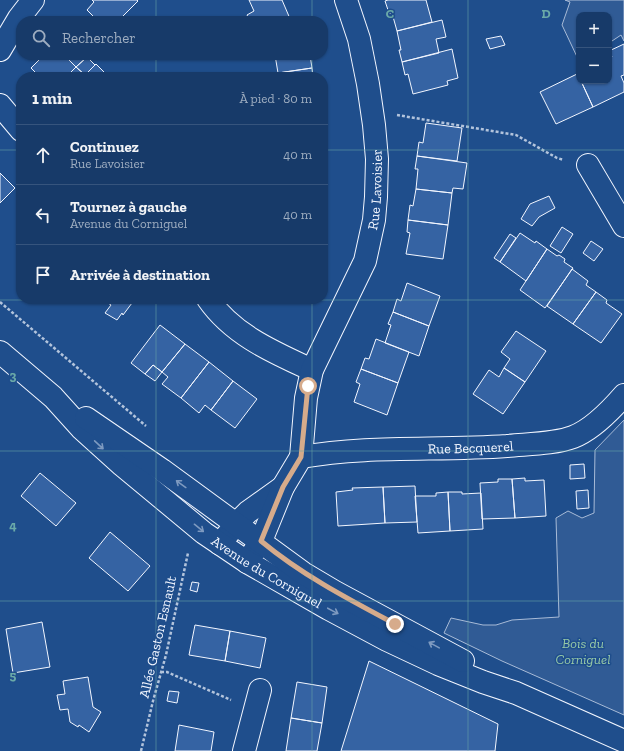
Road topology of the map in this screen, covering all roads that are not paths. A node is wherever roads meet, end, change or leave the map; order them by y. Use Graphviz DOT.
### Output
graph roads {
  1 [pos="33,0"];
  2 [pos="346,0"];
  3 [pos="21,16"];
  4 [pos="16,23"];
  5 [pos="0,50"];
  6 [pos="0,105"];
  7 [pos="16,124"];
  8 [pos="588,165"];
  9 [pos="624,226"];
  10 [pos="212,304"];
  11 [pos="0,352"];
  12 [pos="312,370"];
  13 [pos="624,395"];
  14 [pos="53,397"];
  15 [pos="301,457"];
  16 [pos="283,487"];
  17 [pos="236,524"];
  18 [pos="212,538"];
  19 [pos="261,541"];
  20 [pos="247,562"];
  21 [pos="516,693"];
  22 [pos="257,700"];
  23 [pos="624,741"];
  24 [pos="244,751"];
  1 -- 3 [label="street"];
  2 -- 12 [label="street, Rue Lavoisier"];
  4 -- 5 [label="street"];
  6 -- 7 [label="street"];
  8 -- 9 [label="street"];
  10 -- 12 [label="street"];
  11 -- 14 [label="street, Avenue du Corniguel"];
  12 -- 15 [label="street, Rue Lavoisier"];
  13 -- 15 [label="street, Rue Becquerel"];
  17 -- 14 [label="street, Avenue du Corniguel, one-way"];
  14 -- 18 [label="street, Avenue du Corniguel, one-way"];
  15 -- 16 [label="street, Rue Lavoisier"];
  16 -- 17 [label="street, Rue Lavoisier"];
  16 -- 19 [label="street, Rue Lavoisier"];
  17 -- 18 [label="street, Rue Lavoisier"];
  17 -- 19 [label="street, Avenue du Corniguel"];
  18 -- 20 [label="street, Avenue du Corniguel"];
  19 -- 20 [label="street, Rue Lavoisier"];
  21 -- 19 [label="street, Avenue du Corniguel, one-way"];
  20 -- 21 [label="street, Avenue du Corniguel, one-way"];
  21 -- 23 [label="street, Avenue du Corniguel"];
  22 -- 24 [label="street"];
}
